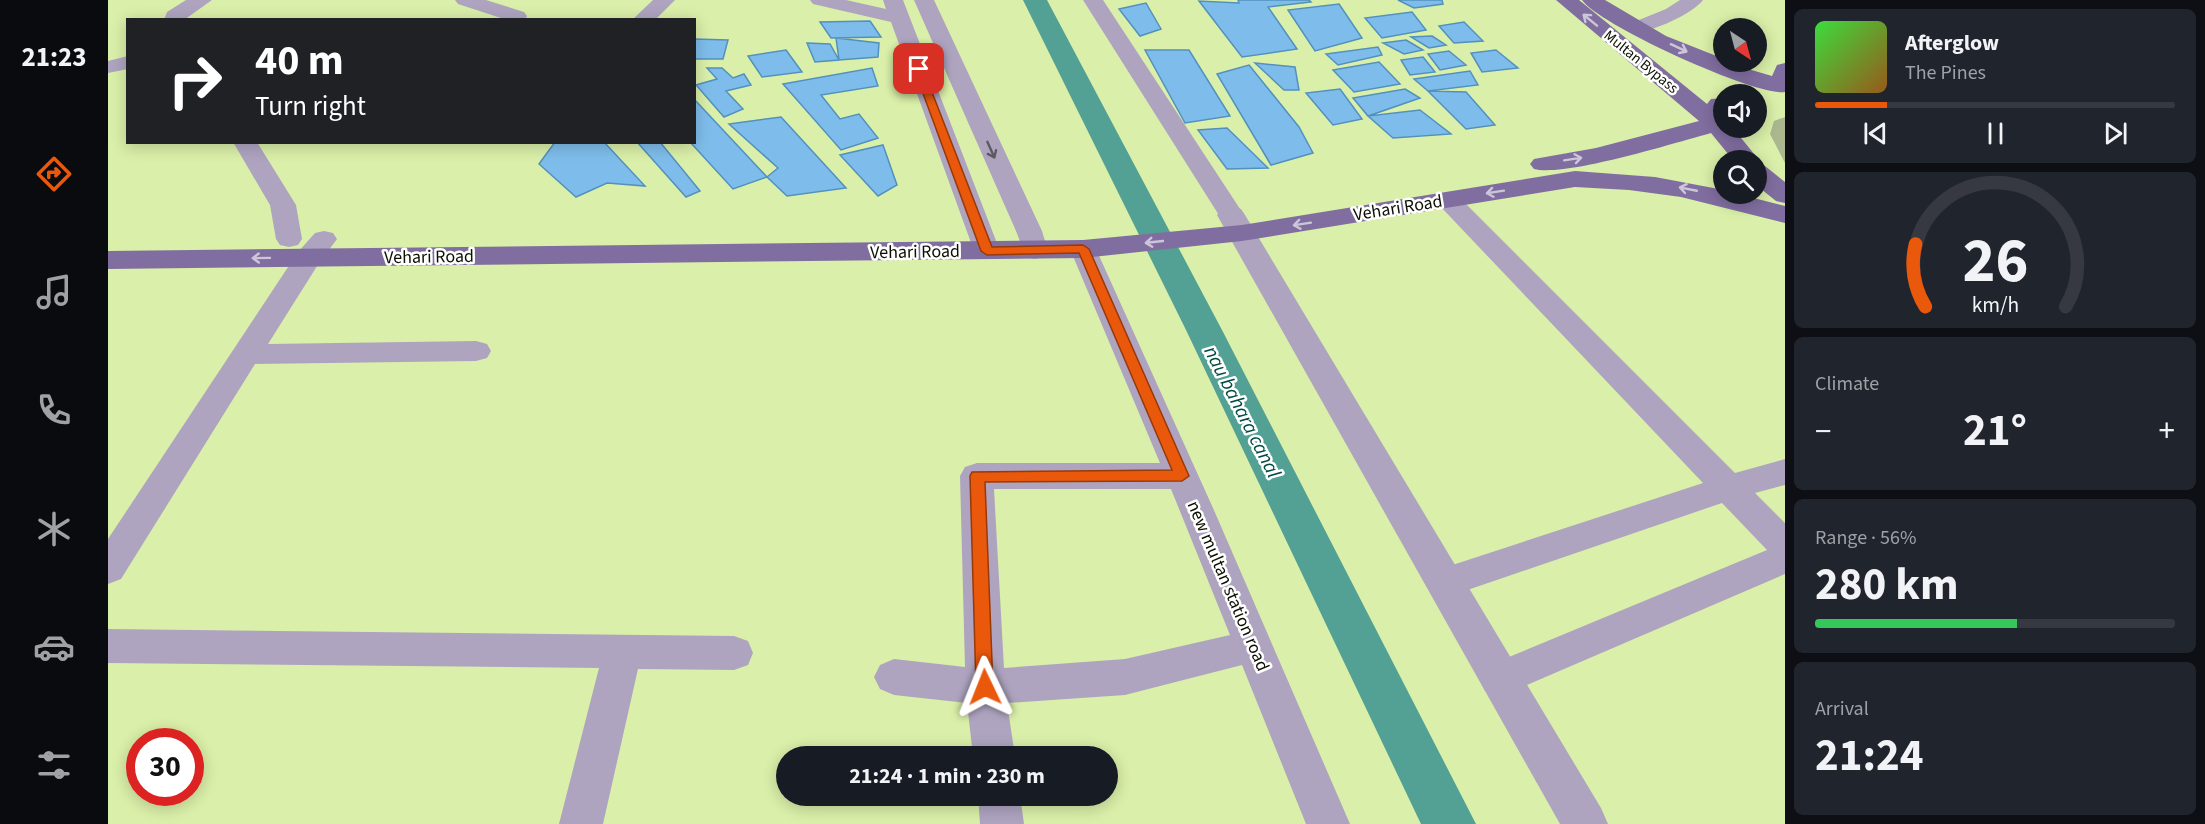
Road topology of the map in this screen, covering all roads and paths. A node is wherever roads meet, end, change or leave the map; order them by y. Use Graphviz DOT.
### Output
graph roads {
  1 [pos="202,0"];
  2 [pos="465,0"];
  3 [pos="665,0"];
  4 [pos="820,0"];
  5 [pos="924,0"];
  6 [pos="1093,0"];
  7 [pos="1566,0"];
  8 [pos="1592,0"];
  9 [pos="1693,0"];
  10 [pos="896,9"];
  11 [pos="518,12"];
  12 [pos="174,18"];
  13 [pos="644,18"];
  14 [pos="1636,28"];
  15 [pos="126,62"];
  16 [pos="108,67"];
  17 [pos="1784,81"];
  18 [pos="961,82"];
  19 [pos="1767,85"];
  20 [pos="925,86"];
  21 [pos="1713,107"];
  22 [pos="1713,114"];
  23 [pos="978,120"];
  24 [pos="940,124"];
  25 [pos="246,144"];
  26 [pos="1767,180"];
  27 [pos="1785,195"];
  28 [pos="1448,200"];
  29 [pos="1785,215"];
  30 [pos="1223,226"];
  31 [pos="108,241"];
  32 [pos="1032,241"];
  33 [pos="984,242"];
  34 [pos="1088,242"];
  35 [pos="307,245"];
  36 [pos="108,260"];
  37 [pos="476,351"];
  38 [pos="246,354"];
  39 [pos="1785,472"];
  40 [pos="1182,476"];
  41 [pos="1729,488"];
  42 [pos="1785,546"];
  43 [pos="1785,558"];
  44 [pos="108,569"];
  45 [pos="1443,583"];
  46 [pos="108,646"];
  47 [pos="1253,646"];
  48 [pos="623,651"];
  49 [pos="734,653"];
  50 [pos="894,677"];
  51 [pos="1499,680"];
  52 [pos="985,687"];
  53 [pos="993,746"];
  54 [pos="1000,806"];
  55 [pos="581,824"];
  56 [pos="1002,824"];
  57 [pos="1328,824"];
  58 [pos="1585,824"];
  1 -- 12 [label="street"];
  2 -- 11 [label="street"];
  3 -- 13 [label="street"];
  4 -- 10 [label="street"];
  5 -- 18 [label="street"];
  6 -- 30 [label="street"];
  21 -- 7 [label="main road, Multan Bypass, one-way"];
  8 -- 14 [label="main road"];
  9 -- 14 [label="street"];
  10 -- 20 [label="street"];
  14 -- 17 [label="main road, one-way"];
  15 -- 16 [label="street"];
  17 -- 19 [label="main road"];
  18 -- 20 [label="street"];
  18 -- 23 [label="street"];
  20 -- 24 [label="street"];
  30 -- 22 [label="main road, Vehari Road, one-way"];
  23 -- 24 [label="street"];
  23 -- 32 [label="street, one-way"];
  24 -- 33 [label="street"];
  25 -- 35 [label="street"];
  26 -- 27 [label="main road"];
  29 -- 28 [label="main road, Vehari Road, one-way"];
  28 -- 30 [label="main road, Vehari Road, one-way"];
  28 -- 41 [label="street"];
  30 -- 34 [label="main road, Vehari Road"];
  30 -- 45 [label="street"];
  31 -- 35 [label="main road, Vehari Road"];
  32 -- 33 [label="main road, Vehari Road"];
  32 -- 34 [label="main road, Vehari Road"];
  33 -- 35 [label="main road, Vehari Road"];
  34 -- 40 [label="street, new multan station road"];
  35 -- 36 [label="main road, Vehari Road, one-way"];
  35 -- 38 [label="street"];
  37 -- 38 [label="street"];
  38 -- 44 [label="street"];
  39 -- 41 [label="street"];
  40 -- 47 [label="street, new multan station road"];
  40 -- 52 [label="street"];
  41 -- 42 [label="street"];
  41 -- 45 [label="street"];
  43 -- 51 [label="street"];
  45 -- 51 [label="street"];
  46 -- 48 [label="street"];
  47 -- 52 [label="street"];
  47 -- 57 [label="street, new multan station road"];
  48 -- 49 [label="street"];
  48 -- 55 [label="street"];
  50 -- 52 [label="street"];
  51 -- 58 [label="street"];
  52 -- 53 [label="street"];
  54 -- 56 [label="street"];
}
